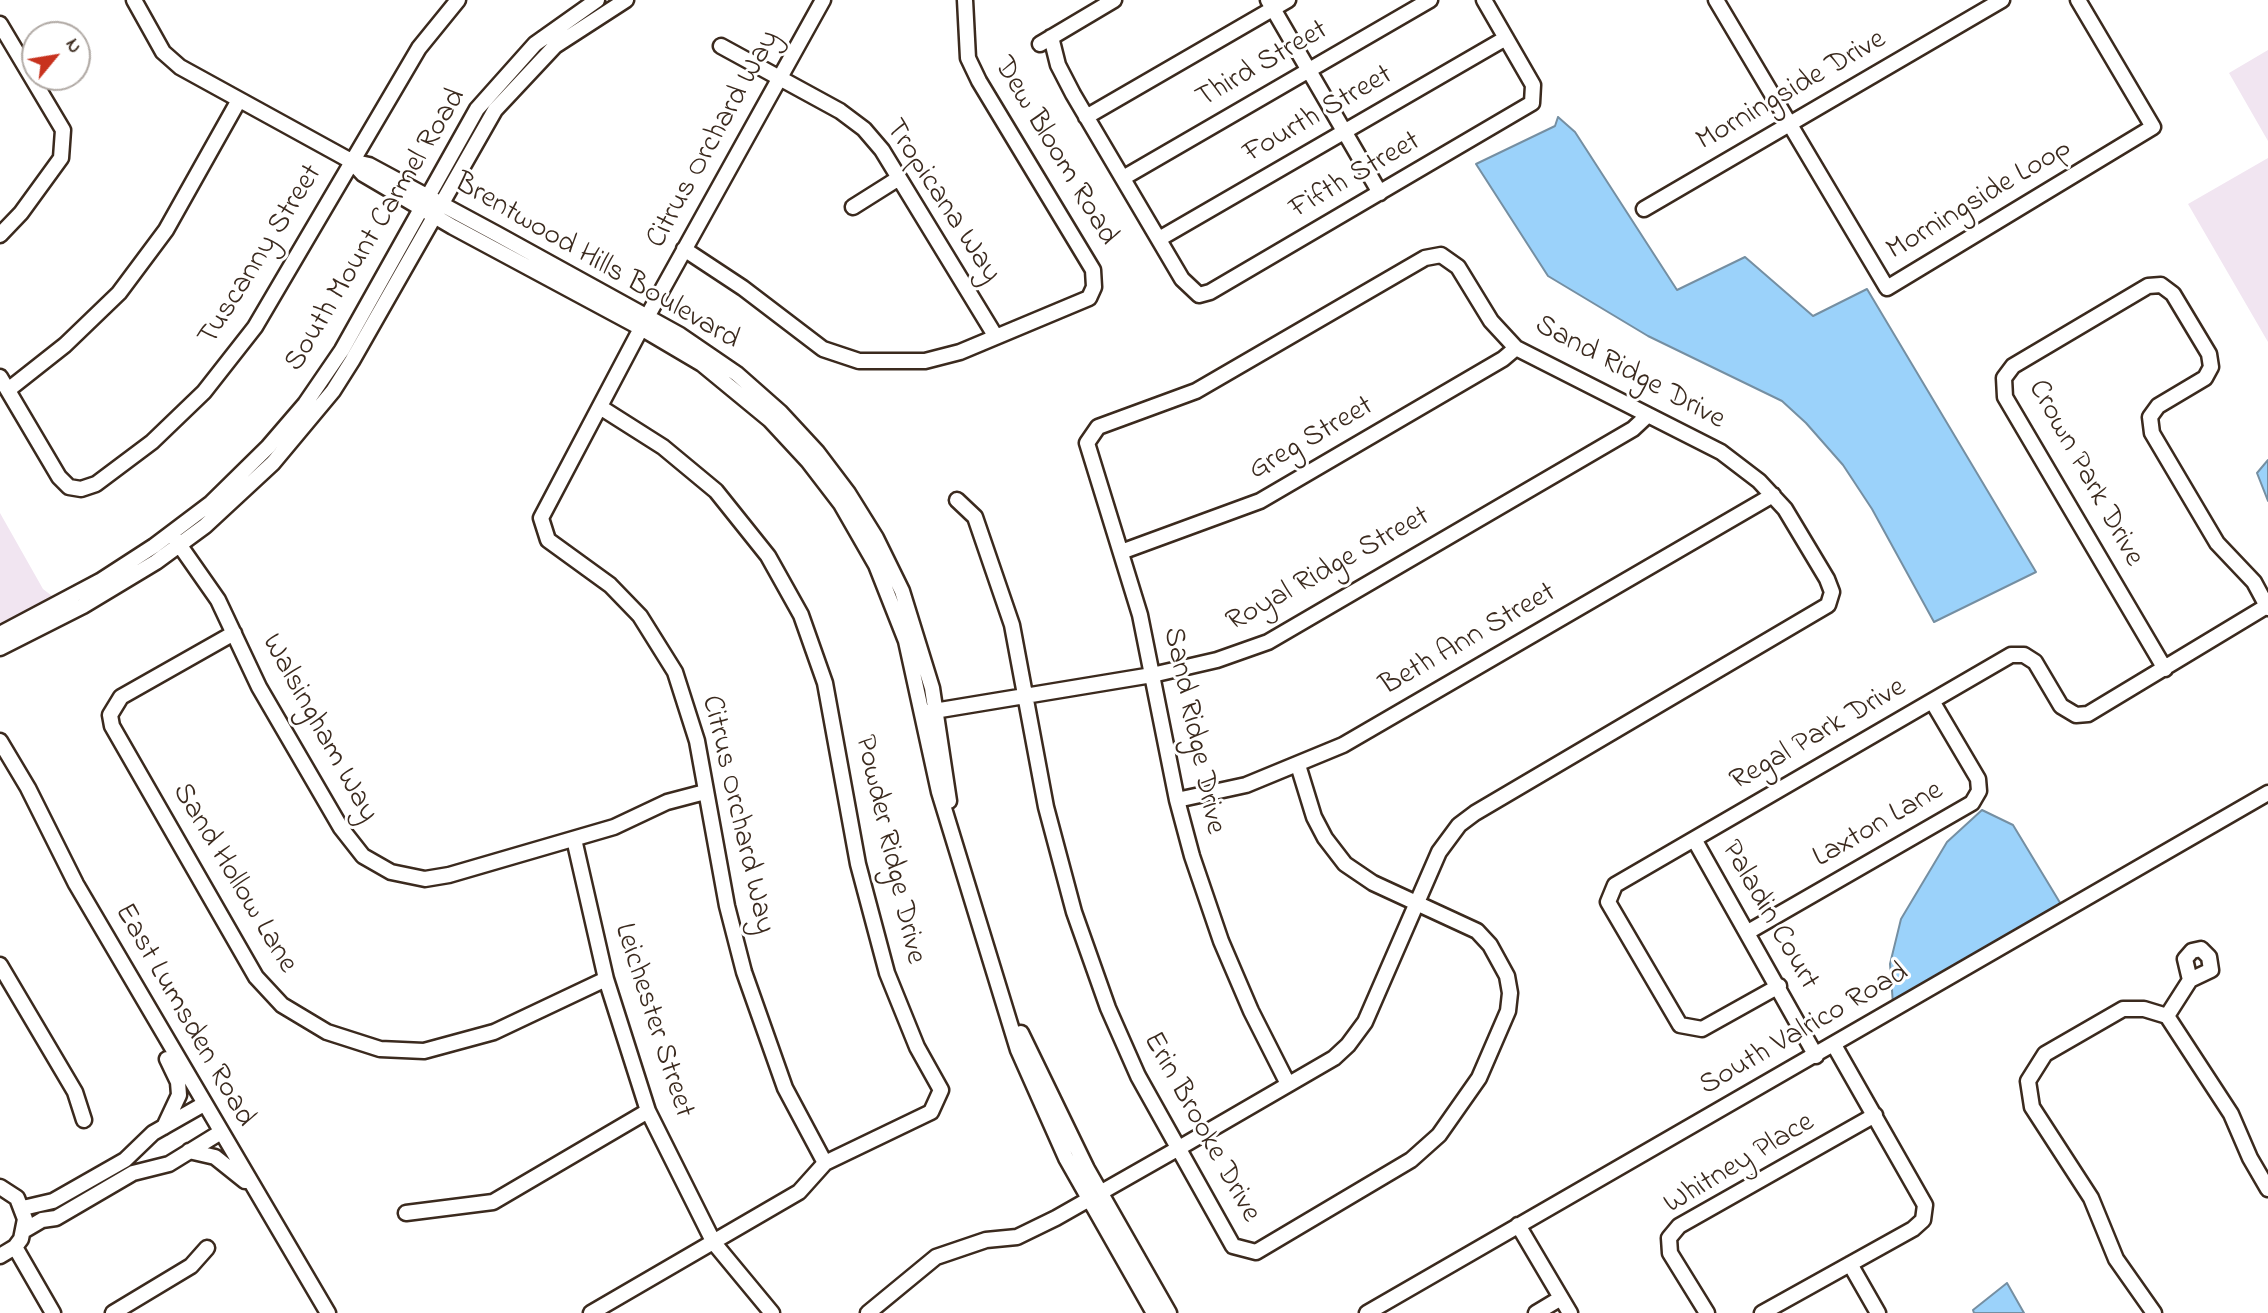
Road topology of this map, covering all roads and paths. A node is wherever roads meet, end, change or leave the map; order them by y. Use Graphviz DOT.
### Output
graph roads {
  1 [pos="134,0"];
  2 [pos="458,0"];
  3 [pos="597,0"];
  4 [pos="626,0"];
  5 [pos="823,0"];
  6 [pos="965,0"];
  7 [pos="1114,0"];
  8 [pos="1288,0"];
  9 [pos="1430,0"];
  10 [pos="1484,0"];
  11 [pos="1716,0"];
  12 [pos="2002,0"];
  13 [pos="2078,0"];
  14 [pos="1270,4"];
  15 [pos="0,24"];
  16 [pos="1506,38"];
  17 [pos="722,46"];
  18 [pos="1308,71"];
  19 [pos="778,77"];
  20 [pos="239,100"];
  21 [pos="1086,117"];
  22 [pos="1790,124"];
  23 [pos="1345,132"];
  24 [pos="351,161"];
  25 [pos="899,178"];
  26 [pos="1123,178"];
  27 [pos="1380,193"];
  28 [pos="430,206"];
  29 [pos="853,207"];
  30 [pos="1644,209"];
  31 [pos="0,235"];
  32 [pos="1158,239"];
  33 [pos="684,249"];
  34 [pos="644,322"];
  35 [pos="996,337"];
  36 [pos="1516,348"];
  37 [pos="0,377"];
  38 [pos="8,390"];
  39 [pos="600,407"];
  40 [pos="1648,415"];
  41 [pos="1773,495"];
  42 [pos="957,500"];
  43 [pos="176,540"];
  44 [pos="1121,552"];
  45 [pos="2267,607"];
  46 [pos="234,633"];
  47 [pos="0,635"];
  48 [pos="0,648"];
  49 [pos="2165,669"];
  50 [pos="1152,675"];
  51 [pos="1028,698"];
  52 [pos="1932,701"];
  53 [pos="930,712"];
  54 [pos="0,741"];
  55 [pos="1298,765"];
  56 [pos="705,792"];
  57 [pos="2268,793"];
  58 [pos="1177,800"];
  59 [pos="574,839"];
  60 [pos="1694,839"];
  61 [pos="1416,903"];
  62 [pos="1748,932"];
  63 [pos="0,965"];
  64 [pos="606,979"];
  65 [pos="2190,980"];
  66 [pos="1779,986"];
  67 [pos="138,991"];
  68 [pos="2167,1016"];
  69 [pos="1834,1045"];
  70 [pos="1816,1056"];
  71 [pos="1288,1084"];
  72 [pos="204,1104"];
  73 [pos="648,1111"];
  74 [pos="1875,1115"];
  75 [pos="84,1120"];
  76 [pos="163,1128"];
  77 [pos="221,1132"];
  78 [pos="1179,1148"];
  79 [pos="189,1151"];
  80 [pos="825,1163"];
  81 [pos="0,1187"];
  82 [pos="2268,1189"];
  83 [pos="256,1192"];
  84 [pos="1094,1195"];
  85 [pos="23,1208"];
  86 [pos="405,1213"];
  87 [pos="1518,1226"];
  88 [pos="25,1230"];
  89 [pos="714,1243"];
  90 [pos="15,1247"];
  91 [pos="207,1248"];
  92 [pos="0,1256"];
  93 [pos="1850,1264"];
  94 [pos="1561,1298"];
  95 [pos="53,1313"];
  96 [pos="113,1313"];
  97 [pos="328,1313"];
  98 [pos="591,1313"];
  99 [pos="772,1313"];
  100 [pos="868,1313"];
  101 [pos="1154,1313"];
  102 [pos="1169,1313"];
  103 [pos="1367,1313"];
  104 [pos="1536,1313"];
  105 [pos="1570,1313"];
  106 [pos="1707,1313"];
  107 [pos="1762,1313"];
  108 [pos="1878,1313"];
  109 [pos="2154,1313"];
  1 -- 20 [label="street, Brentwood Hills Boulevard"];
  2 -- 24 [label="street, Tuscanny Street"];
  3 -- 28 [label="street, South Mount Carmel Road"];
  4 -- 28 [label="street, South Mount Carmel Road"];
  5 -- 19 [label="street, Citrus Orchard Way"];
  6 -- 35 [label="street, Dew Bloom Road"];
  7 -- 21 [label="street"];
  8 -- 14 [label="street"];
  9 -- 18 [label="street, Third Street"];
  10 -- 16 [label="street"];
  11 -- 22 [label="street, Morningside Loop"];
  12 -- 22 [label="street, Morningside Drive"];
  13 -- 22 [label="street, Morningside Loop"];
  14 -- 18 [label="street"];
  14 -- 21 [label="street"];
  15 -- 31 [label="street"];
  16 -- 23 [label="street, Fourth Street"];
  16 -- 27 [label="street, Fifth Street"];
  17 -- 19 [label="street, Tropicana Way"];
  18 -- 23 [label="street"];
  18 -- 26 [label="street, Third Street"];
  19 -- 25 [label="street, Tropicana Way"];
  19 -- 33 [label="street, Citrus Orchard Way"];
  20 -- 24 [label="street, Brentwood Hills Boulevard"];
  20 -- 38 [label="street"];
  21 -- 26 [label="street"];
  22 -- 30 [label="street, Morningside Drive"];
  23 -- 27 [label="street"];
  23 -- 32 [label="street, Fourth Street"];
  24 -- 28 [label="street, Brentwood Hills Boulevard"];
  24 -- 38 [label="street, Tuscanny Street"];
  25 -- 29 [label="street"];
  25 -- 35 [label="street, Tropicana Way"];
  26 -- 32 [label="street"];
  27 -- 32 [label="street, Fifth Street"];
  28 -- 34 [label="street, Brentwood Hills Boulevard"];
  28 -- 43 [label="street, South Mount Carmel Road"];
  33 -- 34 [label="street, Citrus Orchard Way"];
  33 -- 35 [label="street, Dew Bloom Road"];
  34 -- 39 [label="street, Citrus Orchard Way"];
  34 -- 53 [label="street, Brentwood Hills Boulevard"];
  36 -- 40 [label="street, Sand Ridge Drive"];
  36 -- 44 [label="street, Greg Street"];
  36 -- 44 [label="street, Sand Ridge Drive"];
  37 -- 38 [label="street, Tuscanny Street"];
  39 -- 56 [label="street, Citrus Orchard Way"];
  39 -- 80 [label="street, Powder Ridge Drive"];
  40 -- 41 [label="street, Sand Ridge Drive"];
  40 -- 50 [label="street, Royal Ridge Street"];
  41 -- 55 [label="street, Beth Ann Street"];
  41 -- 61 [label="street, Sand Ridge Drive"];
  42 -- 51 [label="street, Erin Brooke Drive"];
  43 -- 46 [label="street, Walsingham Way"];
  43 -- 47 [label="street, South Mount Carmel Road"];
  43 -- 48 [label="street, South Mount Carmel Road"];
  44 -- 50 [label="street, Sand Ridge Drive"];
  45 -- 49 [label="street, Regal Park Drive"];
  45 -- 49 [label="street, Crown Park Drive"];
  46 -- 59 [label="street, Walsingham Way"];
  46 -- 64 [label="street, Sand Hollow Lane"];
  49 -- 52 [label="street, Regal Park Drive"];
  50 -- 51 [label="street, Royal Ridge Street"];
  50 -- 58 [label="street, Sand Ridge Drive"];
  51 -- 53 [label="street, Royal Ridge Street"];
  51 -- 78 [label="street, Erin Brooke Drive"];
  52 -- 60 [label="street, Regal Park Drive"];
  52 -- 62 [label="street, Laxton Lane"];
  53 -- 84 [label="street, Brentwood Hills Boulevard"];
  54 -- 67 [label="street, East Lumsden Road"];
  55 -- 58 [label="street, Beth Ann Street"];
  55 -- 61 [label="street, Erin Brooke Drive"];
  56 -- 59 [label="street, Walsingham Way"];
  56 -- 80 [label="street, Citrus Orchard Way"];
  57 -- 69 [label="street, South Valrico Road"];
  58 -- 71 [label="street, Sand Ridge Drive"];
  59 -- 64 [label="street, Leichester Street"];
  60 -- 62 [label="street, Paladin Court"];
  60 -- 66 [label="street, Regal Park Drive"];
  61 -- 71 [label="street, Sand Ridge Drive"];
  61 -- 78 [label="street, Erin Brooke Drive"];
  62 -- 66 [label="street, Paladin Court"];
  63 -- 75 [label="street"];
  64 -- 73 [label="street, Leichester Street"];
  65 -- 68 [label="street"];
  66 -- 70 [label="street, Paladin Court"];
  67 -- 72 [label="street, East Lumsden Road"];
  67 -- 76 [label="street"];
  68 -- 82 [label="street"];
  68 -- 109 [label="street"];
  69 -- 70 [label="street, South Valrico Road"];
  69 -- 74 [label="street"];
  70 -- 87 [label="street, South Valrico Road"];
  71 -- 78 [label="street, Sand Ridge Drive"];
  72 -- 76 [label="street"];
  72 -- 77 [label="street, East Lumsden Road"];
  73 -- 86 [label="street"];
  73 -- 89 [label="street, Leichester Street"];
  74 -- 93 [label="street"];
  74 -- 106 [label="street, Whitney Place"];
  76 -- 85 [label="street"];
  77 -- 79 [label="street"];
  77 -- 83 [label="street, East Lumsden Road"];
  78 -- 84 [label="street, Sand Ridge Drive"];
  79 -- 83 [label="street"];
  79 -- 88 [label="street"];
  80 -- 89 [label="street, Powder Ridge Drive"];
  81 -- 85 [label="street"];
  83 -- 97 [label="street, East Lumsden Road"];
  84 -- 100 [label="street, Sand Ridge Drive"];
  84 -- 101 [label="street, Brentwood Hills Boulevard"];
  84 -- 102 [label="street, Brentwood Hills Boulevard"];
  85 -- 88 [label="street"];
  87 -- 94 [label="street"];
  87 -- 103 [label="street, South Valrico Road"];
  88 -- 90 [label="street"];
  89 -- 98 [label="street, Powder Ridge Drive"];
  89 -- 99 [label="street, Leichester Street"];
  90 -- 92 [label="street"];
  90 -- 95 [label="street"];
  91 -- 96 [label="street"];
  93 -- 107 [label="street"];
  93 -- 108 [label="street"];
  94 -- 104 [label="street"];
  94 -- 105 [label="street"];
}
